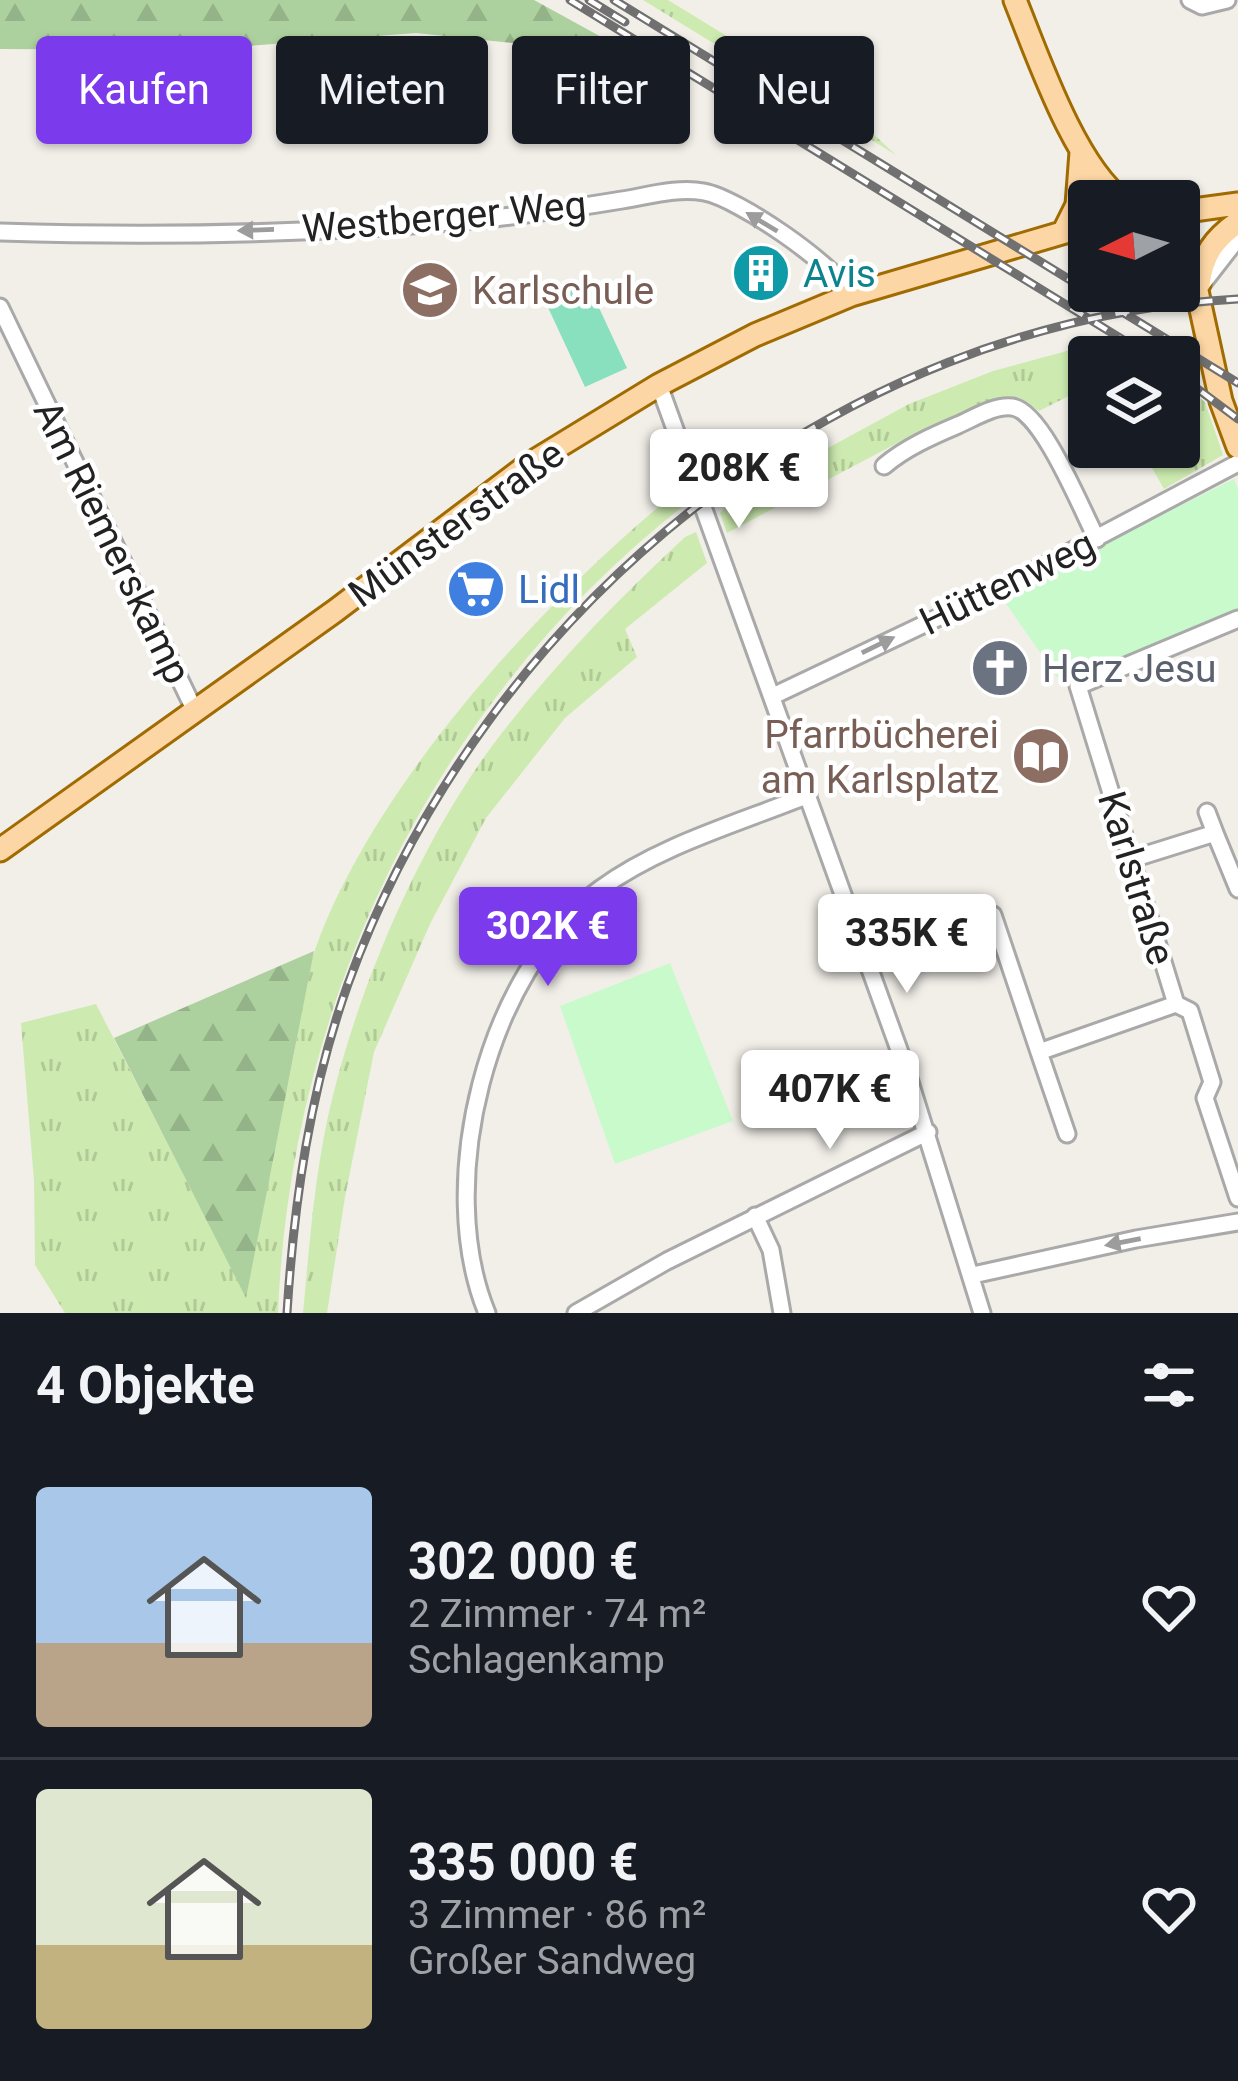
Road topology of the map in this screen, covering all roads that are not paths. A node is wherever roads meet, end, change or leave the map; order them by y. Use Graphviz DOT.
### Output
graph roads {
  1 [pos="1015,0"];
  2 [pos="1190,0"];
  3 [pos="1227,0"];
  4 [pos="1081,151"];
  5 [pos="1099,180"];
  6 [pos="1238,204"];
  7 [pos="1200,209"];
  8 [pos="1238,221"];
  9 [pos="1068,230"];
  10 [pos="1064,231"];
  11 [pos="0,232"];
  12 [pos="1238,238"];
  13 [pos="1200,282"];
  14 [pos="1200,288"];
  15 [pos="851,295"];
  16 [pos="1200,301"];
  17 [pos="0,308"];
  18 [pos="658,385"];
  19 [pos="1238,447"];
  20 [pos="1238,463"];
  21 [pos="884,466"];
  22 [pos="1097,539"];
  23 [pos="1238,619"];
  24 [pos="773,696"];
  25 [pos="195,711"];
  26 [pos="808,795"];
  27 [pos="1207,812"];
  28 [pos="1215,833"];
  29 [pos="0,850"];
  30 [pos="1129,860"];
  31 [pos="1238,889"];
  32 [pos="993,915"];
  33 [pos="1176,1004"];
  34 [pos="1039,1052"];
  35 [pos="928,1132"];
  36 [pos="1067,1134"];
  37 [pos="1238,1198"];
  38 [pos="754,1216"];
  39 [pos="1238,1222"];
  40 [pos="973,1275"];
  41 [pos="487,1313"];
  42 [pos="576,1313"];
  43 [pos="782,1313"];
  44 [pos="982,1313"];
  1 -- 4 [label="main road"];
  2 -- 3 [label="street"];
  4 -- 5 [label="main road"];
  4 -- 10 [label="main road"];
  6 -- 7 [label="main road"];
  8 -- 13 [label="main road"];
  9 -- 10 [label="main road, Münsterstraße"];
  10 -- 15 [label="main road, Münsterstraße"];
  15 -- 11 [label="street, Westberger Weg, one-way"];
  12 -- 14 [label="street"];
  15 -- 18 [label="main road, Münsterstraße"];
  16 -- 19 [label="main road"];
  17 -- 25 [label="street, Am Riemerskamp"];
  18 -- 24 [label="street"];
  18 -- 25 [label="main road, Münsterstraße"];
  20 -- 22 [label="street, Hüttenweg"];
  21 -- 22 [label="street"];
  24 -- 22 [label="street, Hüttenweg, one-way"];
  23 -- 30 [label="street, Karlstraße"];
  24 -- 26 [label="street"];
  25 -- 29 [label="main road, Münsterstraße"];
  26 -- 35 [label="street"];
  26 -- 41 [label="street"];
  27 -- 28 [label="street"];
  28 -- 30 [label="street"];
  28 -- 31 [label="street"];
  30 -- 33 [label="street, Karlstraße"];
  32 -- 34 [label="street"];
  33 -- 34 [label="street"];
  33 -- 37 [label="street, Karlstraße"];
  34 -- 36 [label="street"];
  35 -- 38 [label="street"];
  35 -- 40 [label="street"];
  38 -- 42 [label="street"];
  38 -- 43 [label="street"];
  39 -- 40 [label="street, one-way"];
  40 -- 44 [label="street"];
}
